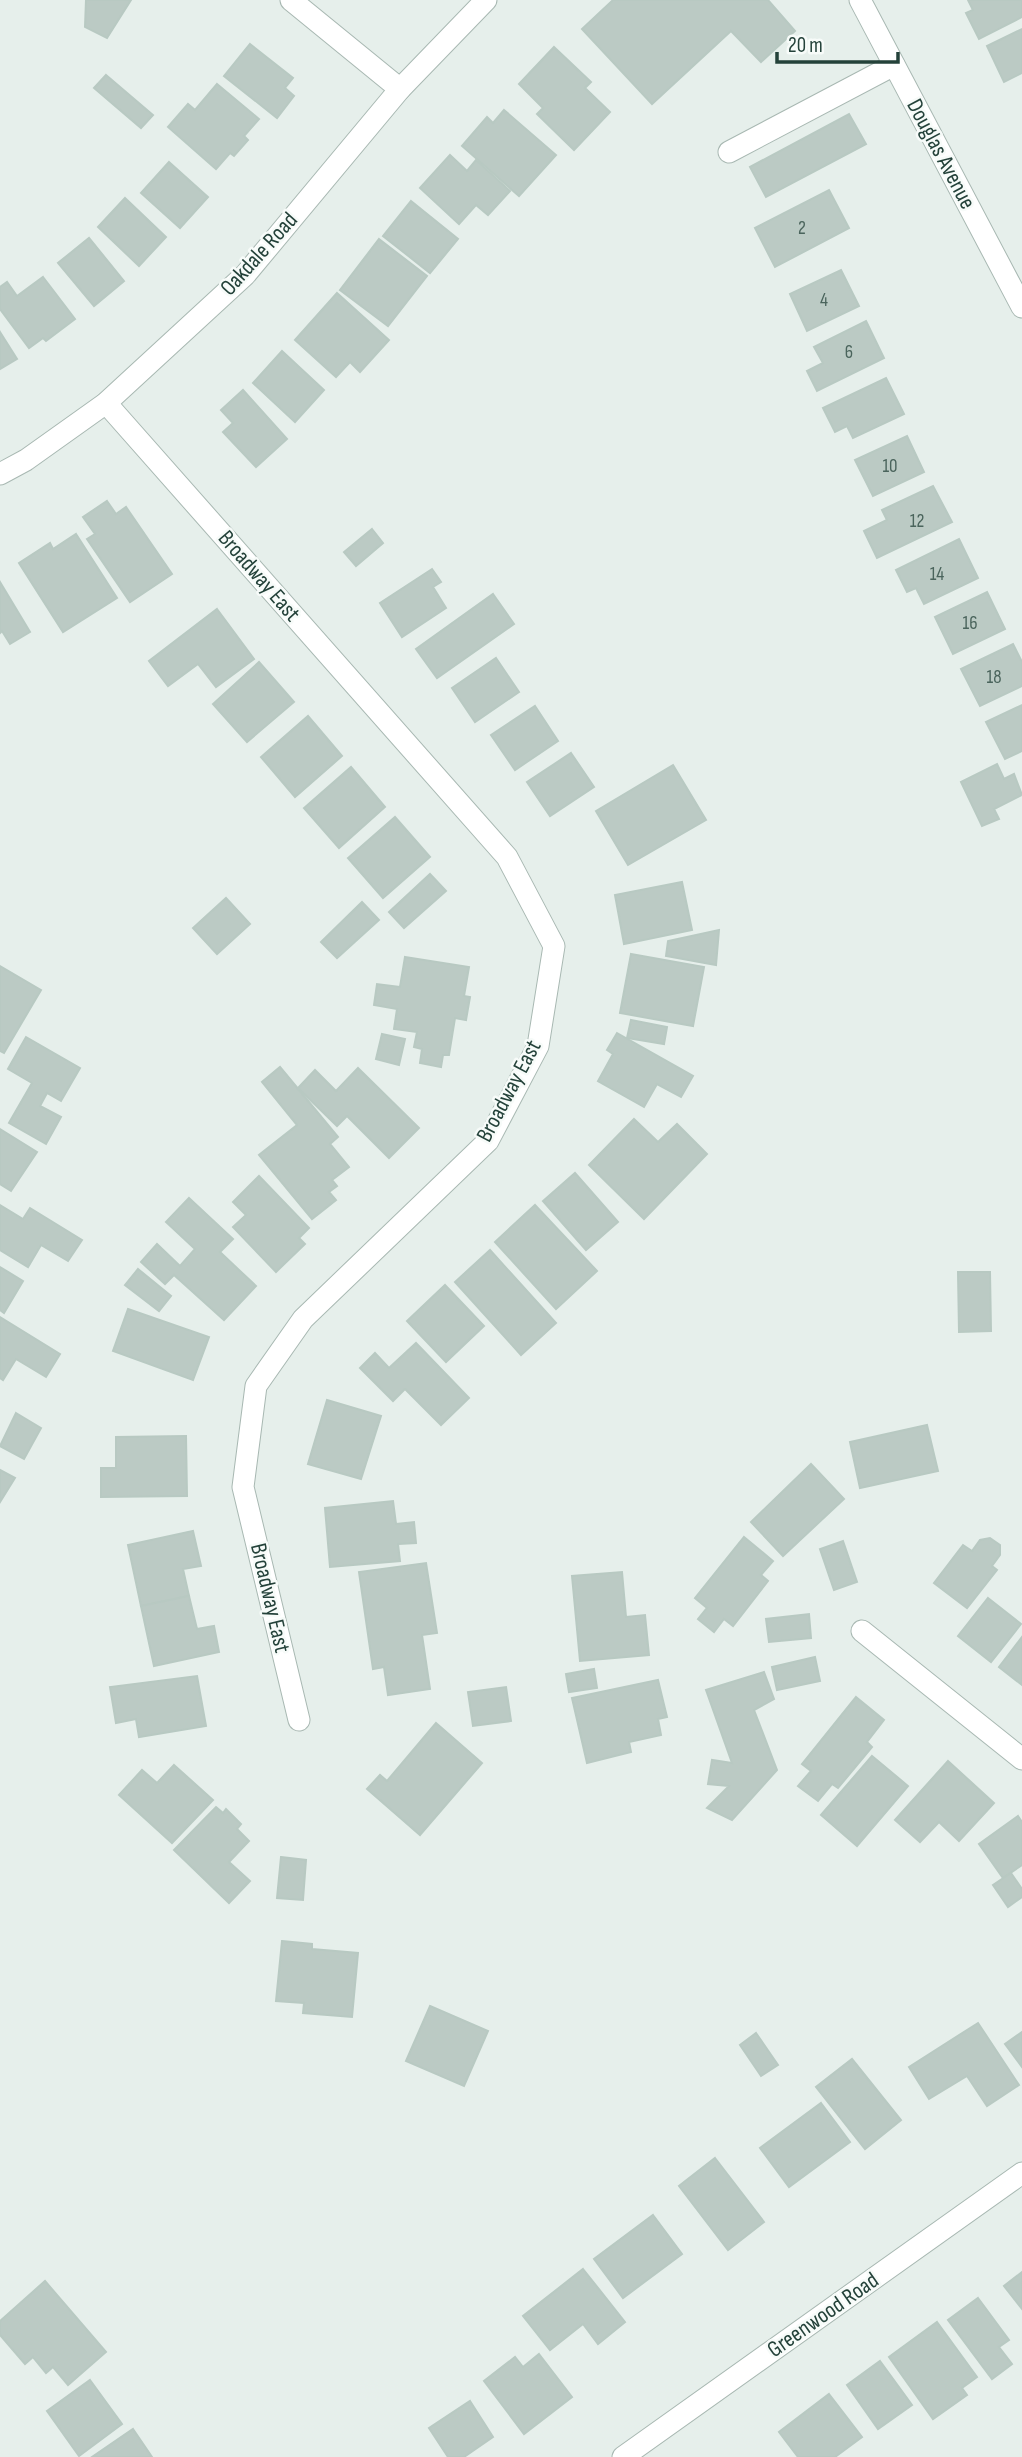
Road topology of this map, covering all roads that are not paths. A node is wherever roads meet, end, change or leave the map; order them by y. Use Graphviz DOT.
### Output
graph roads {
  1 [pos="291,0"];
  2 [pos="486,0"];
  3 [pos="860,0"];
  4 [pos="894,65"];
  5 [pos="400,89"];
  6 [pos="729,152"];
  7 [pos="1022,307"];
  8 [pos="106,403"];
  9 [pos="0,474"];
  10 [pos="862,1631"];
  11 [pos="299,1720"];
  12 [pos="1022,1759"];
  13 [pos="1022,2173"];
  14 [pos="623,2457"];
  1 -- 5 [label="street"];
  2 -- 5 [label="street, Oakdale Road"];
  3 -- 4 [label="street, Douglas Avenue"];
  4 -- 6 [label="street"];
  4 -- 7 [label="street, Douglas Avenue"];
  5 -- 8 [label="street, Oakdale Road"];
  8 -- 9 [label="street, Oakdale Road"];
  8 -- 11 [label="street, Broadway East"];
  10 -- 12 [label="street"];
  13 -- 14 [label="street, Greenwood Road"];
}
